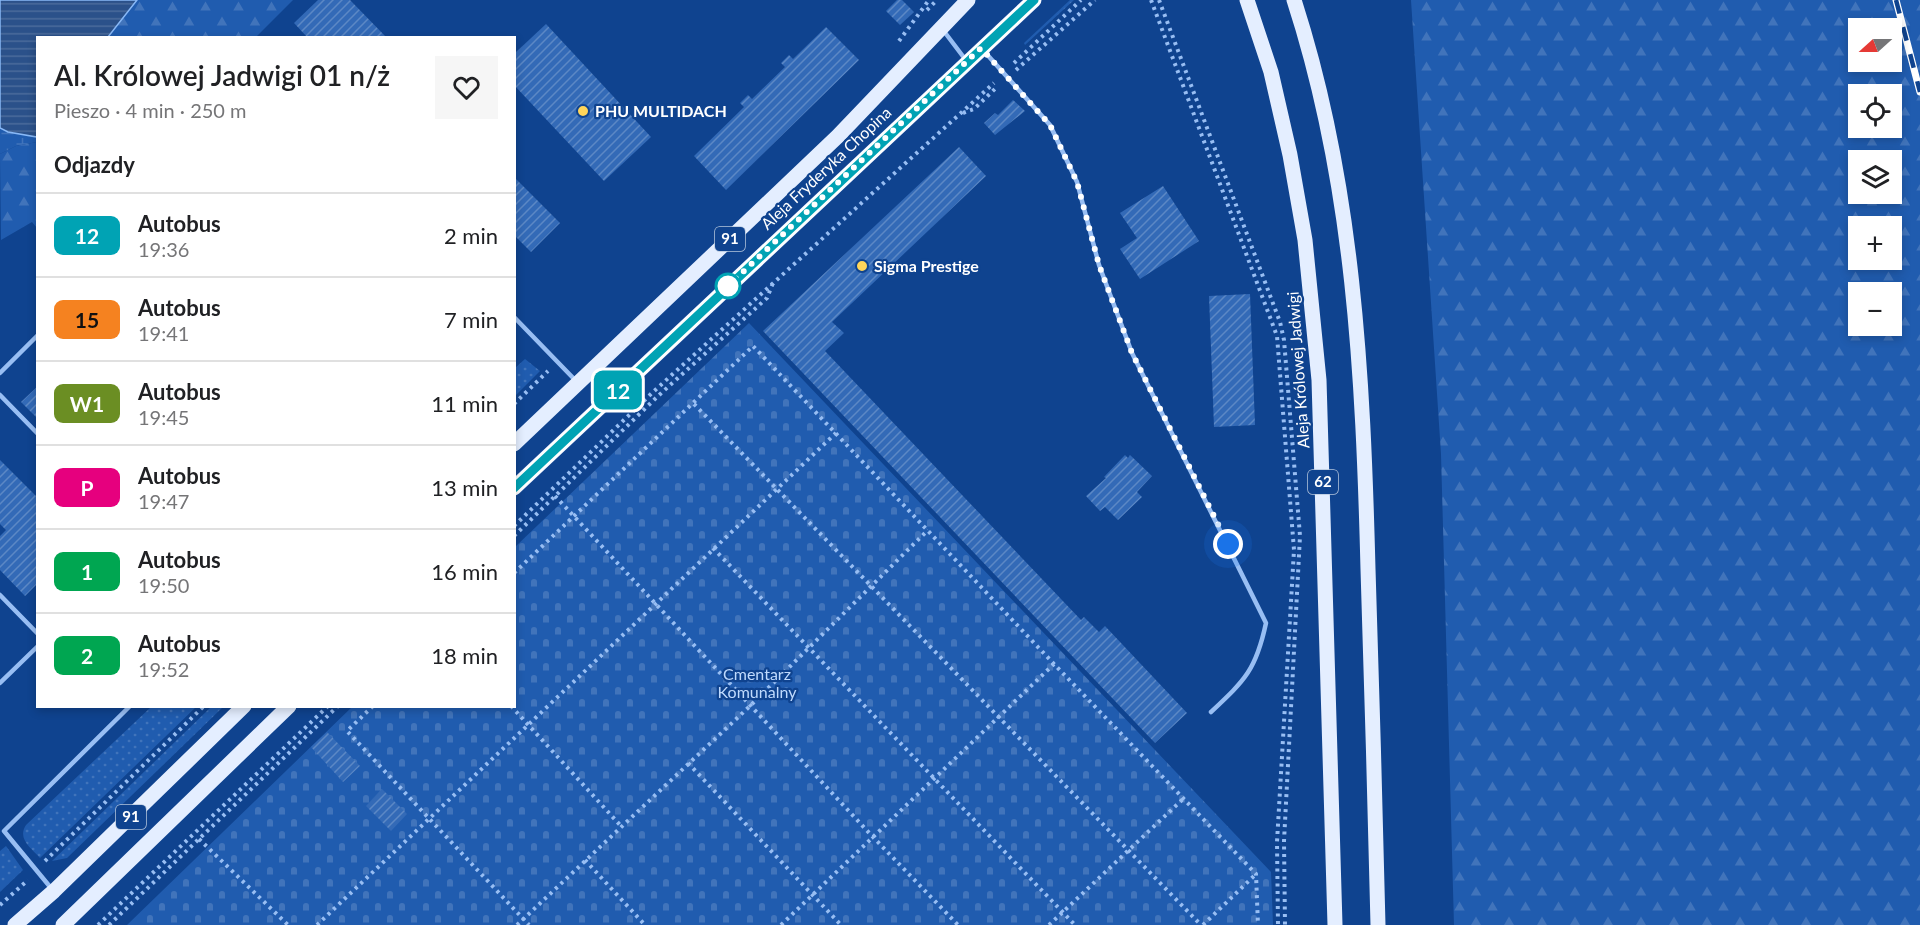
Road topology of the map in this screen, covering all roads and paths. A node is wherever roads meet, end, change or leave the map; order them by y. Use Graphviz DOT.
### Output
graph roads {
  1 [pos="929,0"];
  2 [pos="937,0"];
  3 [pos="968,0"];
  4 [pos="1034,0"];
  5 [pos="1081,0"];
  6 [pos="1095,0"];
  7 [pos="1151,0"];
  8 [pos="1159,0"];
  9 [pos="1247,0"];
  10 [pos="1294,0"];
  11 [pos="923,6"];
  12 [pos="927,10"];
  13 [pos="941,28"];
  14 [pos="981,48"];
  15 [pos="967,61"];
  16 [pos="1006,76"];
  17 [pos="774,283"];
  18 [pos="516,322"];
  19 [pos="36,337"];
  20 [pos="558,362"];
  21 [pos="0,373"];
  22 [pos="578,383"];
  23 [pos="0,395"];
  24 [pos="516,402"];
  25 [pos="694,404"];
  26 [pos="36,432"];
  27 [pos="836,433"];
  28 [pos="516,442"];
  29 [pos="516,486"];
  30 [pos="776,488"];
  31 [pos="555,496"];
  32 [pos="575,516"];
  33 [pos="516,524"];
  34 [pos="928,530"];
  35 [pos="516,534"];
  36 [pos="713,548"];
  37 [pos="516,571"];
  38 [pos="870,585"];
  39 [pos="0,595"];
  40 [pos="655,604"];
  41 [pos="36,632"];
  42 [pos="810,646"];
  43 [pos="36,648"];
  44 [pos="1054,664"];
  45 [pos="0,683"];
  46 [pos="750,706"];
  47 [pos="128,708"];
  48 [pos="202,708"];
  49 [pos="242,708"];
  50 [pos="287,708"];
  51 [pos="326,708"];
  52 [pos="336,708"];
  53 [pos="371,708"];
  54 [pos="513,708"];
  55 [pos="1211,712"];
  56 [pos="999,717"];
  57 [pos="528,724"];
  58 [pos="688,763"];
  59 [pos="934,778"];
  60 [pos="1183,799"];
  61 [pos="430,818"];
  62 [pos="621,826"];
  63 [pos="2,829"];
  64 [pos="873,837"];
  65 [pos="199,839"];
  66 [pos="1129,850"];
  67 [pos="585,860"];
  68 [pos="36,870"];
  69 [pos="1256,874"];
  70 [pos="54,891"];
  71 [pos="813,895"];
  72 [pos="0,905"];
  73 [pos="1062,912"];
  74 [pos="523,919"];
  75 [pos="15,925"];
  76 [pos="63,925"];
  77 [pos="99,925"];
  78 [pos="109,925"];
  79 [pos="288,925"];
  80 [pos="317,925"];
  81 [pos="517,925"];
  82 [pos="529,925"];
  83 [pos="645,925"];
  84 [pos="781,925"];
  85 [pos="841,925"];
  86 [pos="958,925"];
  87 [pos="1049,925"];
  88 [pos="1075,925"];
  89 [pos="1202,925"];
  90 [pos="1258,925"];
  91 [pos="1278,925"];
  92 [pos="1285,925"];
  93 [pos="1335,925"];
  94 [pos="1378,925"];
  1 -- 11 [label="path"];
  2 -- 12 [label="path"];
  3 -- 13 [label="main road, Aleja Fryderyka Chopina / 91"];
  4 -- 14 [label="main road, Aleja Fryderyka Chopina / 91"];
  5 -- 16 [label="path"];
  6 -- 16 [label="path"];
  7 -- 91 [label="path"];
  8 -- 92 [label="path"];
  9 -- 93 [label="main road, Aleja Królowej Jadwigi / 62"];
  10 -- 94 [label="main road"];
  13 -- 15 [label="lane"];
  13 -- 22 [label="main road, Aleja Fryderyka Chopina / 91"];
  14 -- 15 [label="main road, Aleja Fryderyka Chopina / 91"];
  14 -- 16 [label="lane"];
  15 -- 29 [label="main road, Aleja Fryderyka Chopina / 91"];
  16 -- 17 [label="path"];
  16 -- 55 [label="lane"];
  17 -- 31 [label="path"];
  17 -- 33 [label="path"];
  18 -- 20 [label="lane"];
  19 -- 21 [label="lane"];
  20 -- 22 [label="lane"];
  20 -- 24 [label="path"];
  22 -- 28 [label="main road, Aleja Fryderyka Chopina / 91"];
  23 -- 26 [label="lane"];
  25 -- 27 [label="path"];
  25 -- 30 [label="path"];
  25 -- 32 [label="path"];
  27 -- 30 [label="path"];
  27 -- 34 [label="path"];
  30 -- 36 [label="path"];
  30 -- 38 [label="path"];
  31 -- 32 [label="path"];
  31 -- 35 [label="path"];
  32 -- 37 [label="path"];
  32 -- 40 [label="path"];
  34 -- 38 [label="path"];
  34 -- 44 [label="path"];
  36 -- 40 [label="path"];
  36 -- 42 [label="path"];
  38 -- 42 [label="path"];
  38 -- 56 [label="path"];
  39 -- 41 [label="lane"];
  40 -- 46 [label="path"];
  40 -- 57 [label="path"];
  42 -- 46 [label="path"];
  42 -- 59 [label="path"];
  43 -- 45 [label="lane"];
  44 -- 56 [label="path"];
  44 -- 60 [label="path"];
  46 -- 58 [label="path"];
  46 -- 64 [label="path"];
  47 -- 63 [label="lane"];
  48 -- 68 [label="path"];
  49 -- 70 [label="main road, 91"];
  50 -- 76 [label="main road, 91"];
  51 -- 77 [label="path"];
  52 -- 65 [label="path"];
  53 -- 61 [label="path"];
  54 -- 57 [label="path"];
  56 -- 59 [label="path"];
  56 -- 66 [label="path"];
  57 -- 61 [label="path"];
  57 -- 62 [label="path"];
  58 -- 62 [label="path"];
  58 -- 71 [label="path"];
  59 -- 64 [label="path"];
  59 -- 73 [label="path"];
  60 -- 66 [label="path"];
  60 -- 69 [label="path"];
  61 -- 74 [label="path"];
  61 -- 80 [label="path"];
  62 -- 67 [label="path"];
  63 -- 68 [label="lane"];
  64 -- 71 [label="path"];
  64 -- 86 [label="path"];
  65 -- 78 [label="path"];
  65 -- 79 [label="path"];
  66 -- 73 [label="path"];
  66 -- 89 [label="path"];
  67 -- 74 [label="path"];
  67 -- 83 [label="path"];
  68 -- 70 [label="lane"];
  68 -- 72 [label="path"];
  69 -- 89 [label="path"];
  69 -- 90 [label="path"];
  70 -- 75 [label="main road, 91"];
  71 -- 84 [label="path"];
  71 -- 85 [label="path"];
  73 -- 87 [label="path"];
  73 -- 88 [label="path"];
  74 -- 81 [label="path"];
  74 -- 82 [label="path"];
}
